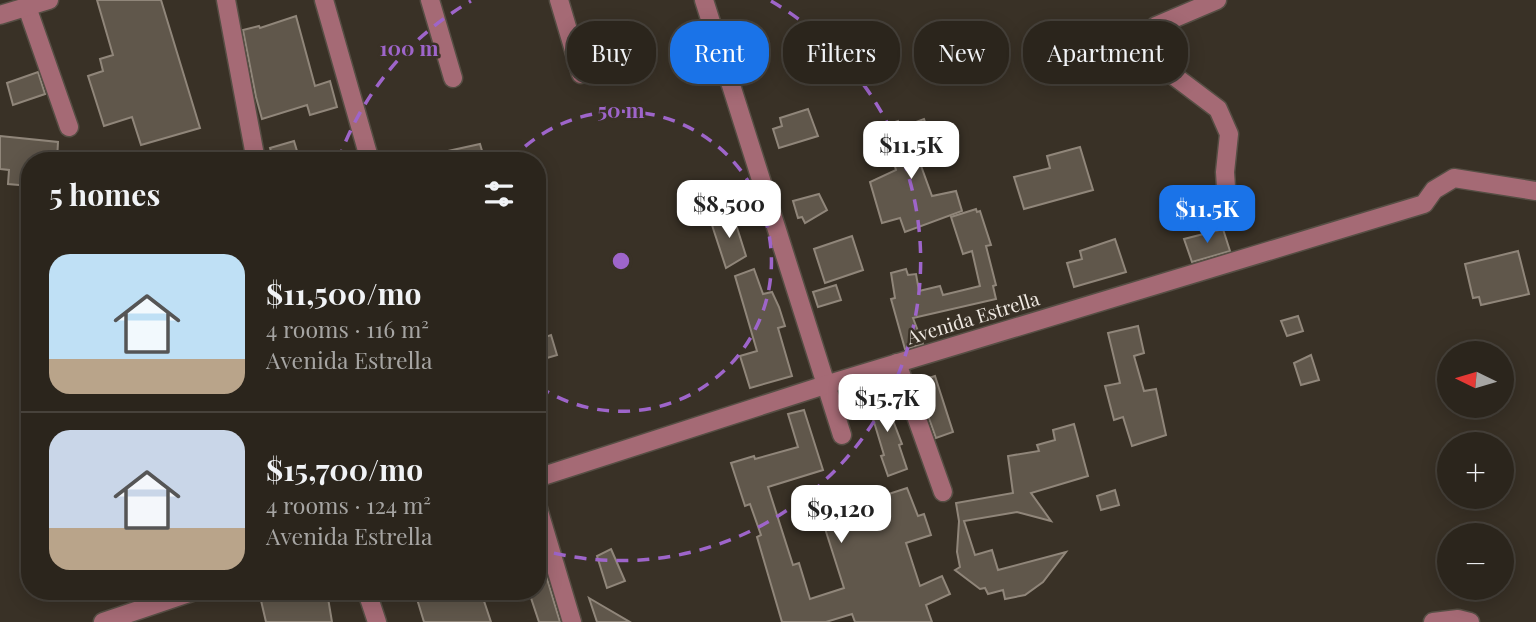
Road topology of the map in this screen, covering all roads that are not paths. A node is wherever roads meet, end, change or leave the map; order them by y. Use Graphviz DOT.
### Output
graph roads {
  1 [pos="49,0"];
  2 [pos="226,0"];
  3 [pos="324,0"];
  4 [pos="429,0"];
  5 [pos="559,0"];
  6 [pos="704,0"];
  7 [pos="1217,0"];
  8 [pos="27,7"];
  9 [pos="0,15"];
  10 [pos="567,27"];
  11 [pos="453,78"];
  12 [pos="69,127"];
  13 [pos="254,152"];
  14 [pos="367,152"];
  15 [pos="1536,191"];
  16 [pos="1228,218"];
  17 [pos="897,363"];
  18 [pos="825,385"];
  19 [pos="842,435"];
  20 [pos="546,475"];
  21 [pos="943,492"];
  22 [pos="546,535"];
  23 [pos="168,600"];
  24 [pos="370,600"];
  25 [pos="103,622"];
  26 [pos="377,622"];
  27 [pos="572,622"];
  28 [pos="1433,622"];
  29 [pos="1470,622"];
  1 -- 8 [label="street"];
  2 -- 13 [label="street"];
  3 -- 14 [label="street"];
  4 -- 11 [label="street"];
  5 -- 10 [label="street"];
  6 -- 18 [label="street"];
  7 -- 16 [label="street"];
  8 -- 9 [label="street"];
  8 -- 12 [label="street"];
  15 -- 17 [label="street, Avenida Estrella"];
  17 -- 18 [label="street, Avenida Estrella"];
  17 -- 21 [label="street"];
  18 -- 19 [label="street"];
  18 -- 20 [label="street, Avenida Estrella"];
  22 -- 27 [label="street"];
  23 -- 25 [label="street"];
  24 -- 26 [label="street"];
  28 -- 29 [label="street"];
}
